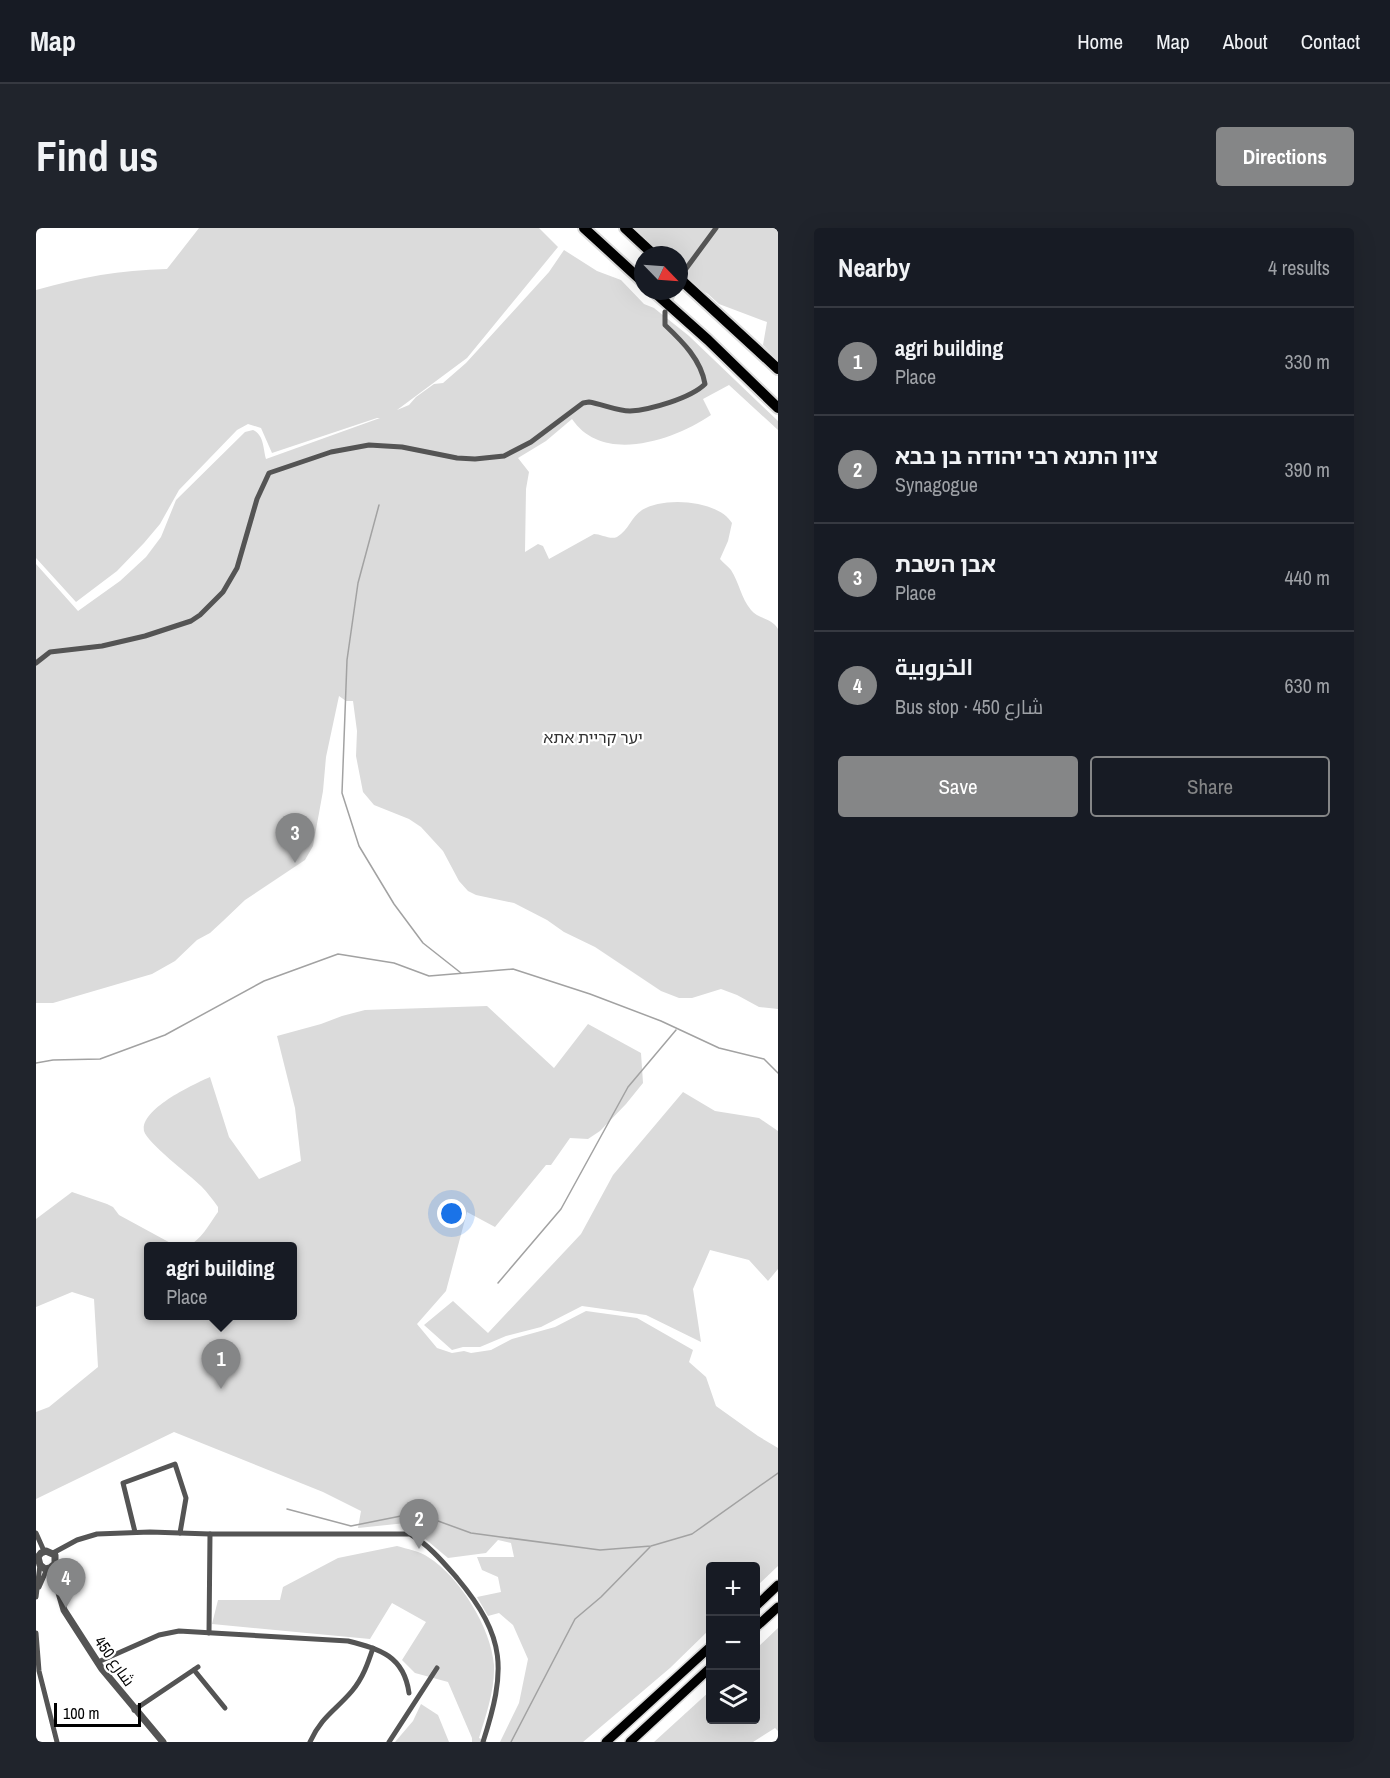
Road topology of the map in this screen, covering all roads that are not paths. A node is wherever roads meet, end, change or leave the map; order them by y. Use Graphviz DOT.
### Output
graph roads {
  1 [pos="584,228"];
  2 [pos="625,228"];
  3 [pos="717,228"];
  4 [pos="644,246"];
  5 [pos="688,266"];
  6 [pos="634,274"];
  7 [pos="688,280"];
  8 [pos="663,300"];
  9 [pos="665,312"];
  10 [pos="778,369"];
  11 [pos="778,408"];
  12 [pos="36,663"];
  13 [pos="135,1532"];
  14 [pos="36,1533"];
  15 [pos="180,1533"];
  16 [pos="210,1534"];
  17 [pos="44,1551"];
  18 [pos="53,1553"];
  19 [pos="56,1563"];
  20 [pos="40,1565"];
  21 [pos="47,1569"];
  22 [pos="778,1585"];
  23 [pos="56,1587"];
  24 [pos="38,1589"];
  25 [pos="36,1597"];
  26 [pos="760,1602"];
  27 [pos="778,1607"];
  28 [pos="760,1623"];
  29 [pos="36,1633"];
  30 [pos="209,1633"];
  31 [pos="373,1648"];
  32 [pos="706,1652"];
  33 [pos="98,1662"];
  34 [pos="437,1668"];
  35 [pos="709,1670"];
  36 [pos="38,1671"];
  37 [pos="409,1693"];
  38 [pos="225,1708"];
  39 [pos="134,1710"];
  40 [pos="57,1742"];
  41 [pos="162,1742"];
  42 [pos="310,1742"];
  43 [pos="388,1742"];
  44 [pos="483,1742"];
  45 [pos="606,1742"];
  46 [pos="630,1742"];
  1 -- 6 [label="highway"];
  2 -- 4 [label="highway"];
  3 -- 5 [label="street"];
  7 -- 10 [label="highway"];
  8 -- 11 [label="highway"];
  9 -- 12 [label="street"];
  13 -- 15 [label="street"];
  13 -- 15 [label="street"];
  13 -- 18 [label="street"];
  14 -- 17 [label="street"];
  15 -- 16 [label="street"];
  16 -- 30 [label="street"];
  16 -- 44 [label="street"];
  17 -- 18 [label="street"];
  17 -- 20 [label="street"];
  18 -- 19 [label="street"];
  19 -- 21 [label="street"];
  19 -- 23 [label="street, شارع 450"];
  20 -- 21 [label="street"];
  20 -- 24 [label="street"];
  21 -- 23 [label="street, شارع 450"];
  21 -- 24 [label="street"];
  22 -- 26 [label="highway"];
  23 -- 24 [label="street"];
  23 -- 33 [label="street, شارع 450"];
  24 -- 25 [label="street"];
  27 -- 28 [label="highway"];
  29 -- 36 [label="street"];
  30 -- 31 [label="street"];
  30 -- 33 [label="street"];
  31 -- 37 [label="street"];
  31 -- 42 [label="street"];
  32 -- 45 [label="highway"];
  33 -- 39 [label="street, شارع 450"];
  34 -- 43 [label="street"];
  35 -- 46 [label="highway"];
  36 -- 40 [label="street"];
  38 -- 39 [label="street"];
  39 -- 41 [label="street, شارع 450"];
}
